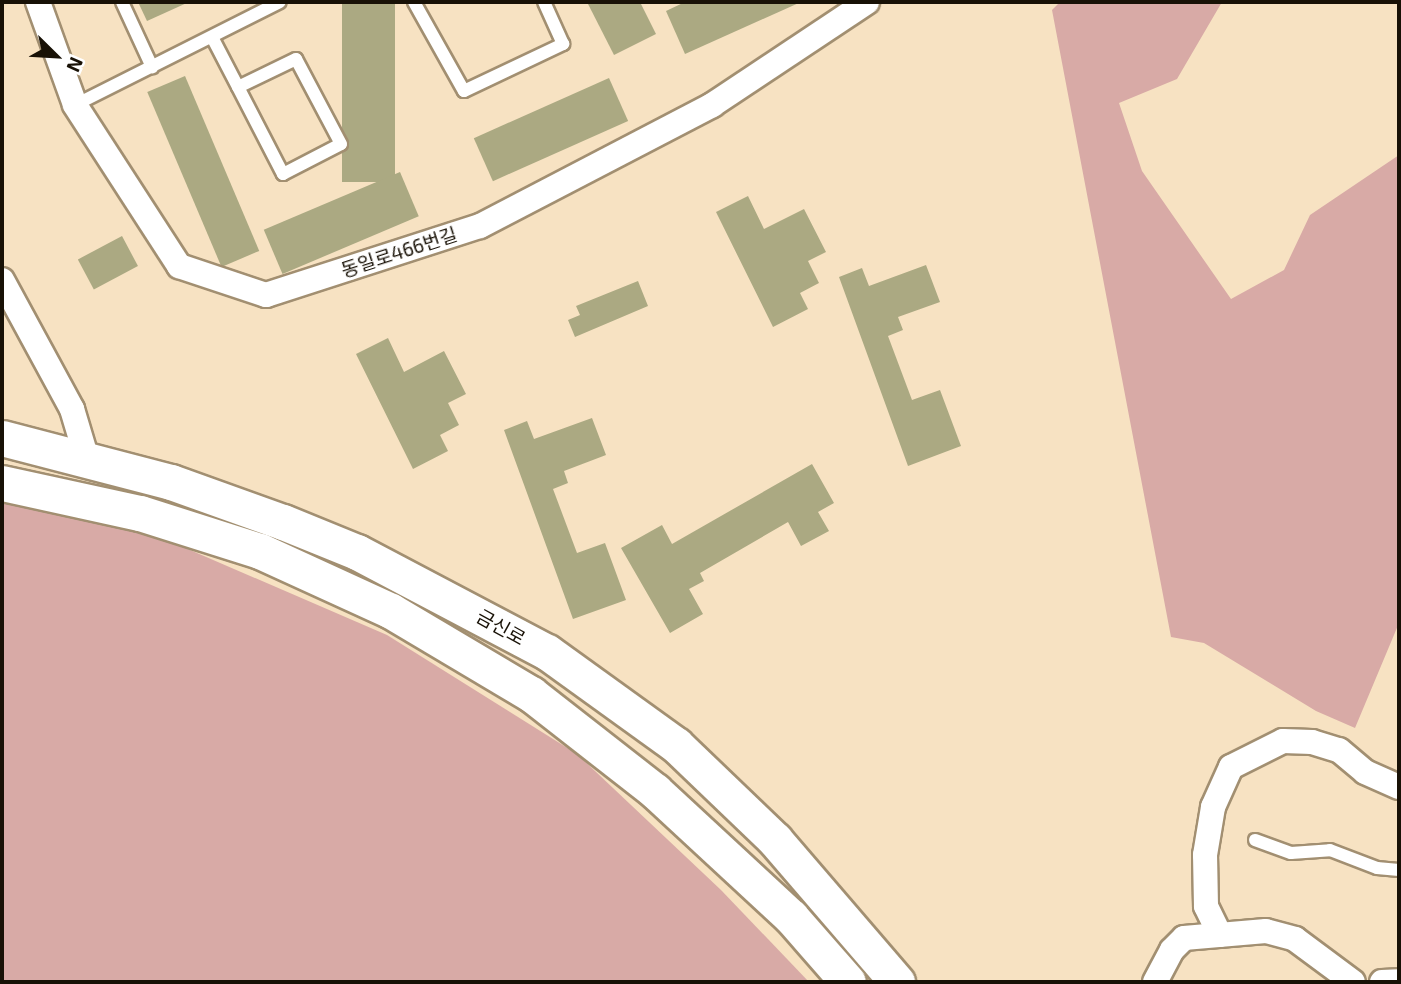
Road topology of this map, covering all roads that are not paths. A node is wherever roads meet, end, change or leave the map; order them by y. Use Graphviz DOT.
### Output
graph roads {
  1 [pos="38,2"];
  2 [pos="122,2"];
  3 [pos="280,2"];
  4 [pos="414,2"];
  5 [pos="544,2"];
  6 [pos="867,2"];
  7 [pos="212,37"];
  8 [pos="152,67"];
  9 [pos="238,87"];
  10 [pos="75,105"];
  11 [pos="2,280"];
  12 [pos="2,438"];
  13 [pos="86,456"];
  14 [pos="2,483"];
  15 [pos="1399,787"];
  16 [pos="1255,840"];
  17 [pos="1399,870"];
  18 [pos="1220,935"];
  19 [pos="1399,981"];
  20 [pos="848,982"];
  21 [pos="897,982"];
  22 [pos="1155,982"];
  23 [pos="1353,982"];
  24 [pos="1382,982"];
  1 -- 10 [label="street, 동일로466번길"];
  2 -- 8 [label="lane"];
  3 -- 7 [label="lane"];
  4 -- 5 [label="lane"];
  6 -- 10 [label="street, 동일로466번길"];
  7 -- 8 [label="lane"];
  7 -- 9 [label="lane"];
  8 -- 10 [label="lane"];
  9 -- 9 [label="lane"];
  11 -- 13 [label="street"];
  12 -- 13 [label="street, 금신로"];
  13 -- 21 [label="street, 금신로"];
  14 -- 20 [label="street"];
  15 -- 18 [label="street"];
  16 -- 17 [label="lane"];
  18 -- 22 [label="street"];
  18 -- 23 [label="street"];
  19 -- 24 [label="street"];
}
